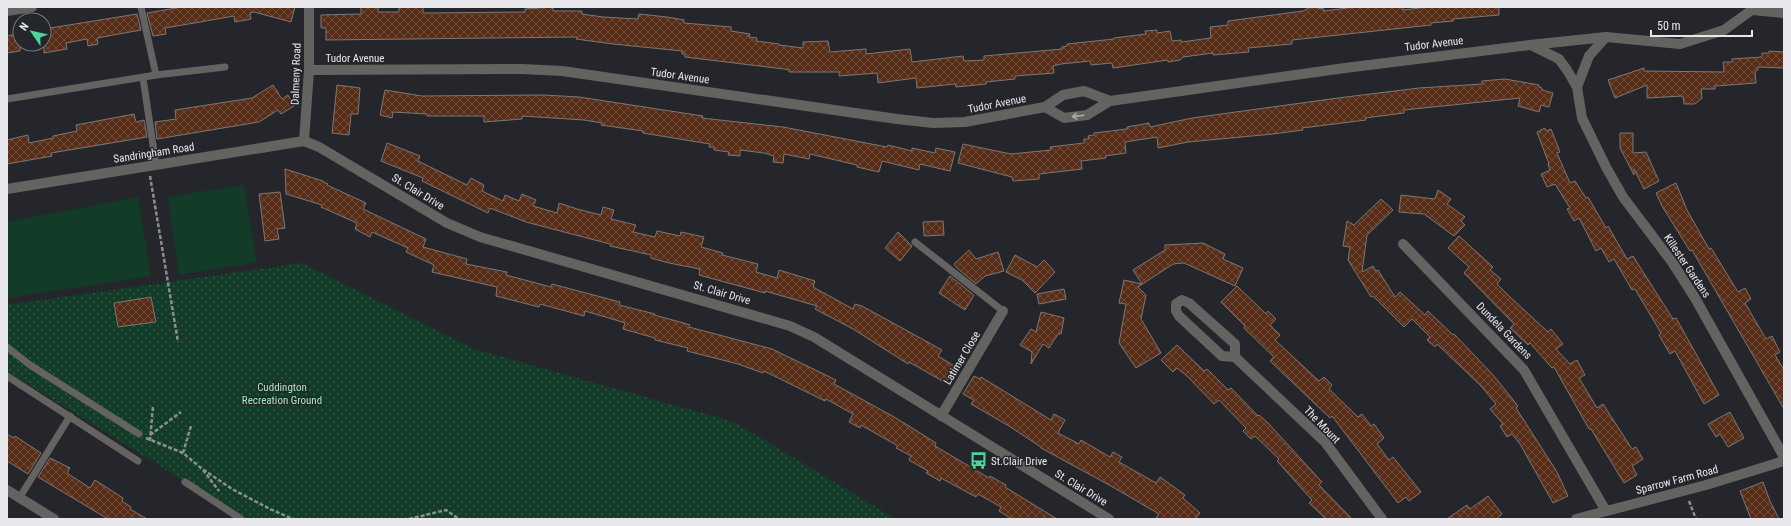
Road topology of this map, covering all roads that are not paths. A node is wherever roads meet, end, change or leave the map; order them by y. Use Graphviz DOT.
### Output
graph roads {
  1 [pos="32,7"];
  2 [pos="142,7"];
  3 [pos="309,7"];
  4 [pos="1754,9"];
  5 [pos="7,11"];
  6 [pos="1784,12"];
  7 [pos="1606,37"];
  8 [pos="1530,45"];
  9 [pos="225,67"];
  10 [pos="309,70"];
  11 [pos="156,76"];
  12 [pos="143,78"];
  13 [pos="1577,88"];
  14 [pos="7,99"];
  15 [pos="1110,100"];
  16 [pos="1045,107"];
  17 [pos="304,141"];
  18 [pos="152,165"];
  19 [pos="7,189"];
  20 [pos="916,242"];
  21 [pos="1402,244"];
  22 [pos="1003,311"];
  23 [pos="7,348"];
  24 [pos="1235,357"];
  25 [pos="7,376"];
  26 [pos="70,416"];
  27 [pos="941,416"];
  28 [pos="139,434"];
  29 [pos="1784,457"];
  30 [pos="138,461"];
  31 [pos="1784,461"];
  32 [pos="185,482"];
  33 [pos="7,490"];
  34 [pos="20,497"];
  35 [pos="1606,511"];
  36 [pos="54,519"];
  37 [pos="241,519"];
  38 [pos="1109,519"];
  39 [pos="1382,519"];
  40 [pos="1576,519"];
  1 -- 5 [label="street"];
  2 -- 11 [label="lane"];
  3 -- 10 [label="street, Dalmeny Road"];
  4 -- 6 [label="street, Tudor Avenue"];
  4 -- 7 [label="street, Tudor Avenue"];
  7 -- 8 [label="street, Tudor Avenue"];
  7 -- 13 [label="street"];
  8 -- 13 [label="street, Killester Gardens"];
  8 -- 15 [label="street, Tudor Avenue"];
  9 -- 11 [label="lane"];
  10 -- 16 [label="street, Tudor Avenue"];
  10 -- 17 [label="street, Dalmeny Road"];
  11 -- 12 [label="lane"];
  12 -- 14 [label="lane"];
  12 -- 18 [label="lane"];
  13 -- 29 [label="street, Killester Gardens"];
  15 -- 16 [label="street, Tudor Avenue"];
  15 -- 16 [label="street, Tudor Avenue, one-way"];
  17 -- 18 [label="street, Sandringham Road"];
  17 -- 27 [label="street, St. Clair Drive"];
  18 -- 19 [label="street, Sandringham Road"];
  20 -- 22 [label="lane"];
  21 -- 35 [label="street, Dundela Gardens"];
  22 -- 27 [label="street, Latimer Close"];
  23 -- 28 [label="lane"];
  24 -- 24 [label="street, The Mount"];
  24 -- 39 [label="street, The Mount"];
  25 -- 26 [label="lane"];
  26 -- 30 [label="lane"];
  26 -- 34 [label="lane"];
  27 -- 38 [label="street, St. Clair Drive"];
  31 -- 35 [label="street, Sparrow Farm Road"];
  32 -- 37 [label="lane"];
  33 -- 34 [label="street"];
  34 -- 36 [label="street"];
  35 -- 40 [label="street, Sparrow Farm Road"];
}
